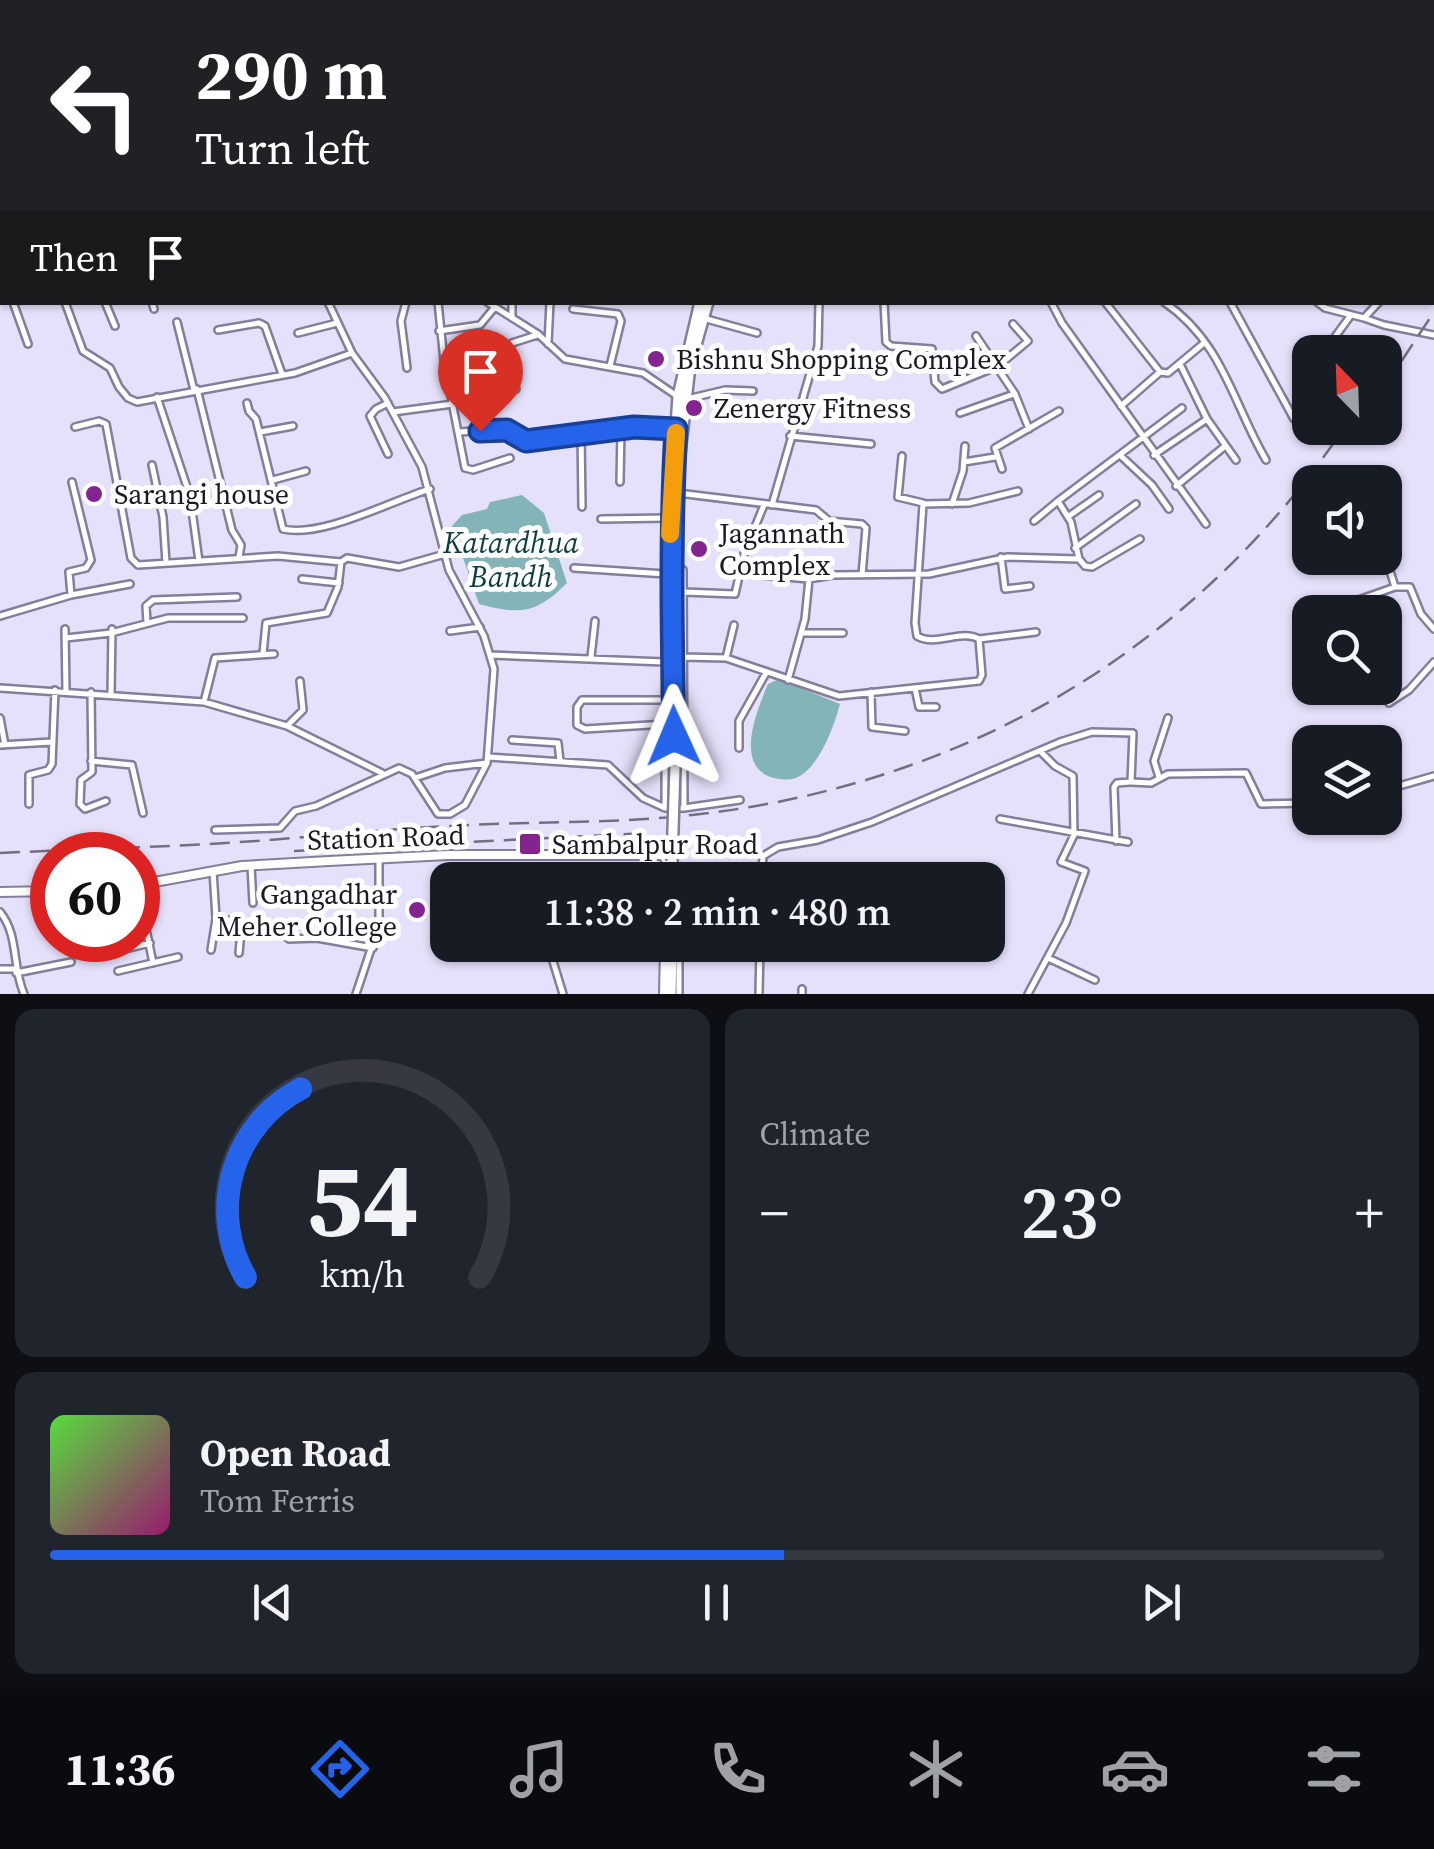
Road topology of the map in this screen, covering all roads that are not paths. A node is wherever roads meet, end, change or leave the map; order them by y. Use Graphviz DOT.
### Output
graph roads {
  1 [pos="14,305"];
  2 [pos="66,305"];
  3 [pos="106,305"];
  4 [pos="329,305"];
  5 [pos="405,305"];
  6 [pos="438,305"];
  7 [pos="491,305"];
  8 [pos="512,305"];
  9 [pos="550,305"];
  10 [pos="699,305"];
  11 [pos="707,305"];
  12 [pos="819,305"];
  13 [pos="884,305"];
  14 [pos="1052,305"];
  15 [pos="1107,305"];
  16 [pos="1167,305"];
  17 [pos="1232,305"];
  18 [pos="1326,305"];
  19 [pos="1375,305"];
  20 [pos="495,308"];
  21 [pos="573,310"];
  22 [pos="1351,315"];
  23 [pos="512,318"];
  24 [pos="703,318"];
  25 [pos="1364,318"];
  26 [pos="177,322"];
  27 [pos="337,323"];
  28 [pos="1013,324"];
  29 [pos="115,326"];
  30 [pos="218,330"];
  31 [pos="439,331"];
  32 [pos="757,333"];
  33 [pos="298,334"];
  34 [pos="538,334"];
  35 [pos="1336,335"];
  36 [pos="1434,335"];
  37 [pos="976,336"];
  38 [pos="512,343"];
  39 [pos="1204,343"];
  40 [pos="28,344"];
  41 [pos="548,344"];
  42 [pos="352,353"];
  43 [pos="1180,364"];
  44 [pos="610,366"];
  45 [pos="998,366"];
  46 [pos="407,368"];
  47 [pos="1160,372"];
  48 [pos="282,374"];
  49 [pos="516,389"];
  50 [pos="195,390"];
  51 [pos="449,391"];
  52 [pos="753,391"];
  53 [pos="1015,394"];
  54 [pos="157,398"];
  55 [pos="681,398"];
  56 [pos="248,403"];
  57 [pos="388,403"];
  58 [pos="453,404"];
  59 [pos="1121,406"];
  60 [pos="1182,408"];
  61 [pos="1059,411"];
  62 [pos="393,412"];
  63 [pos="960,413"];
  64 [pos="1292,415"];
  65 [pos="1207,418"];
  66 [pos="293,426"];
  67 [pos="75,427"];
  68 [pos="1029,428"];
  69 [pos="621,429"];
  70 [pos="676,429"];
  71 [pos="260,432"];
  72 [pos="459,432"];
  73 [pos="581,432"];
  74 [pos="790,436"];
  75 [pos="1143,438"];
  76 [pos="871,444"];
  77 [pos="965,446"];
  78 [pos="1224,446"];
  79 [pos="388,454"];
  80 [pos="1154,455"];
  81 [pos="902,456"];
  82 [pos="996,456"];
  83 [pos="1121,456"];
  84 [pos="510,458"];
  85 [pos="1236,460"];
  86 [pos="1266,460"];
  87 [pos="964,462"];
  88 [pos="152,465"];
  89 [pos="1002,468"];
  90 [pos="306,471"];
  91 [pos="273,480"];
  92 [pos="72,482"];
  93 [pos="620,482"];
  94 [pos="1176,486"];
  95 [pos="430,489"];
  96 [pos="1018,491"];
  97 [pos="678,493"];
  98 [pos="1099,494"];
  99 [pos="1058,501"];
  100 [pos="768,504"];
  101 [pos="923,504"];
  102 [pos="952,504"];
  103 [pos="1136,504"];
  104 [pos="582,507"];
  105 [pos="1169,509"];
  106 [pos="1069,516"];
  107 [pos="670,518"];
  108 [pos="601,519"];
  109 [pos="1034,521"];
  110 [pos="1206,524"];
  111 [pos="1140,539"];
  112 [pos="673,543"];
  113 [pos="1075,548"];
  114 [pos="444,554"];
  115 [pos="239,557"];
  116 [pos="1001,558"];
  117 [pos="1079,559"];
  118 [pos="198,561"];
  119 [pos="341,562"];
  120 [pos="166,563"];
  121 [pos="574,568"];
  122 [pos="739,573"];
  123 [pos="919,574"];
  124 [pos="671,575"];
  125 [pos="862,575"];
  126 [pos="1391,575"];
  127 [pos="302,579"];
  128 [pos="809,579"];
  129 [pos="338,583"];
  130 [pos="130,584"];
  131 [pos="1030,586"];
  132 [pos="1395,587"];
  133 [pos="684,592"];
  134 [pos="71,595"];
  135 [pos="1372,595"];
  136 [pos="237,598"];
  137 [pos="0,616"];
  138 [pos="243,618"];
  139 [pos="595,620"];
  140 [pos="147,623"];
  141 [pos="734,625"];
  142 [pos="480,627"];
  143 [pos="1434,629"];
  144 [pos="65,630"];
  145 [pos="111,631"];
  146 [pos="450,631"];
  147 [pos="1036,632"];
  148 [pos="800,633"];
  149 [pos="844,633"];
  150 [pos="66,638"];
  151 [pos="980,639"];
  152 [pos="263,654"];
  153 [pos="274,654"];
  154 [pos="491,656"];
  155 [pos="591,657"];
  156 [pos="683,657"];
  157 [pos="726,658"];
  158 [pos="664,662"];
  159 [pos="1434,662"];
  160 [pos="766,672"];
  161 [pos="788,680"];
  162 [pos="300,681"];
  163 [pos="0,688"];
  164 [pos="915,688"];
  165 [pos="55,690"];
  166 [pos="66,691"];
  167 [pos="91,692"];
  168 [pos="871,692"];
  169 [pos="111,694"];
  170 [pos="1402,694"];
  171 [pos="665,700"];
  172 [pos="204,702"];
  173 [pos="936,706"];
  174 [pos="0,718"];
  175 [pos="1168,718"];
  176 [pos="666,724"];
  177 [pos="287,726"];
  178 [pos="905,731"];
  179 [pos="512,740"];
  180 [pos="52,742"];
  181 [pos="3,745"];
  182 [pos="739,748"];
  183 [pos="1040,752"];
  184 [pos="488,760"];
  185 [pos="560,761"];
  186 [pos="91,762"];
  187 [pos="382,773"];
  188 [pos="1160,776"];
  189 [pos="1434,776"];
  190 [pos="414,778"];
  191 [pos="1131,782"];
  192 [pos="1402,785"];
  193 [pos="740,800"];
  194 [pos="106,801"];
  195 [pos="1292,803"];
  196 [pos="29,804"];
  197 [pos="665,808"];
  198 [pos="684,808"];
  199 [pos="143,813"];
  200 [pos="1000,820"];
  201 [pos="214,830"];
  202 [pos="1074,835"];
  203 [pos="1116,841"];
  204 [pos="1128,842"];
  205 [pos="379,860"];
  206 [pos="667,862"];
  207 [pos="674,862"];
  208 [pos="762,862"];
  209 [pos="251,866"];
  210 [pos="213,871"];
  211 [pos="160,882"];
  212 [pos="30,891"];
  213 [pos="0,892"];
  214 [pos="254,903"];
  215 [pos="2,915"];
  216 [pos="216,918"];
  217 [pos="242,921"];
  218 [pos="372,948"];
  219 [pos="211,950"];
  220 [pos="239,953"];
  221 [pos="178,956"];
  222 [pos="1048,958"];
  223 [pos="160,960"];
  224 [pos="71,962"];
  225 [pos="153,962"];
  226 [pos="554,962"];
  227 [pos="669,962"];
  228 [pos="673,962"];
  229 [pos="760,962"];
  230 [pos="0,969"];
  231 [pos="16,971"];
  232 [pos="118,971"];
  233 [pos="1095,980"];
  234 [pos="24,994"];
  235 [pos="356,994"];
  236 [pos="564,994"];
  237 [pos="664,994"];
  238 [pos="675,994"];
  239 [pos="759,994"];
  240 [pos="1028,994"];
  1 -- 40 [label="street"];
  2 -- 54 [label="street"];
  3 -- 29 [label="street"];
  4 -- 27 [label="street"];
  5 -- 46 [label="street"];
  6 -- 31 [label="street"];
  7 -- 20 [label="street"];
  8 -- 23 [label="street"];
  9 -- 41 [label="street"];
  10 -- 55 [label="main road"];
  11 -- 24 [label="main road"];
  12 -- 74 [label="street"];
  13 -- 45 [label="street"];
  14 -- 59 [label="street"];
  15 -- 47 [label="street"];
  16 -- 39 [label="street"];
  17 -- 64 [label="street"];
  18 -- 22 [label="street"];
  19 -- 25 [label="street"];
  20 -- 23 [label="street"];
  20 -- 31 [label="street"];
  21 -- 44 [label="street"];
  22 -- 25 [label="street"];
  22 -- 35 [label="street"];
  23 -- 34 [label="street"];
  24 -- 32 [label="street"];
  24 -- 55 [label="main road"];
  25 -- 36 [label="street"];
  26 -- 50 [label="street"];
  27 -- 33 [label="street"];
  27 -- 42 [label="street"];
  28 -- 45 [label="street"];
  30 -- 48 [label="street"];
  31 -- 51 [label="street"];
  34 -- 38 [label="street"];
  34 -- 41 [label="street"];
  37 -- 45 [label="street"];
  39 -- 43 [label="street"];
  39 -- 86 [label="street"];
  41 -- 44 [label="street"];
  42 -- 48 [label="street"];
  42 -- 57 [label="street"];
  43 -- 47 [label="street"];
  43 -- 65 [label="street"];
  44 -- 55 [label="street"];
  45 -- 53 [label="street"];
  47 -- 59 [label="street"];
  48 -- 50 [label="street"];
  49 -- 51 [label="street"];
  50 -- 54 [label="street"];
  50 -- 115 [label="street"];
  51 -- 58 [label="street"];
  52 -- 55 [label="street"];
  53 -- 63 [label="street"];
  53 -- 68 [label="street"];
  54 -- 118 [label="street"];
  55 -- 70 [label="main road"];
  55 -- 97 [label="main road"];
  56 -- 71 [label="street"];
  57 -- 62 [label="street"];
  57 -- 79 [label="street"];
  58 -- 62 [label="street"];
  58 -- 72 [label="street"];
  59 -- 75 [label="street"];
  60 -- 75 [label="street"];
  61 -- 68 [label="street"];
  62 -- 95 [label="street"];
  65 -- 78 [label="street"];
  65 -- 80 [label="street"];
  66 -- 71 [label="street"];
  67 -- 120 [label="street"];
  68 -- 82 [label="street"];
  69 -- 70 [label="street"];
  69 -- 73 [label="street"];
  69 -- 93 [label="street"];
  70 -- 107 [label="main road"];
  71 -- 91 [label="street"];
  72 -- 73 [label="street"];
  72 -- 84 [label="street"];
  73 -- 104 [label="street"];
  74 -- 76 [label="street"];
  74 -- 100 [label="street"];
  75 -- 80 [label="street"];
  75 -- 83 [label="street"];
  77 -- 87 [label="street"];
  78 -- 85 [label="street"];
  78 -- 94 [label="street"];
  80 -- 94 [label="street"];
  81 -- 101 [label="street"];
  82 -- 87 [label="street"];
  82 -- 89 [label="street"];
  83 -- 99 [label="street"];
  83 -- 105 [label="street"];
  87 -- 102 [label="street"];
  88 -- 120 [label="street"];
  90 -- 91 [label="street"];
  91 -- 95 [label="street"];
  92 -- 134 [label="street"];
  94 -- 110 [label="street"];
  95 -- 114 [label="street"];
  96 -- 102 [label="street"];
  97 -- 100 [label="street"];
  97 -- 112 [label="main road"];
  98 -- 106 [label="street"];
  99 -- 106 [label="street"];
  99 -- 109 [label="street"];
  100 -- 122 [label="street"];
  100 -- 125 [label="street"];
  101 -- 102 [label="street"];
  101 -- 123 [label="street"];
  103 -- 113 [label="street"];
  106 -- 113 [label="street"];
  107 -- 108 [label="street"];
  107 -- 112 [label="main road"];
  111 -- 117 [label="street"];
  112 -- 124 [label="main road"];
  113 -- 117 [label="street"];
  114 -- 119 [label="street"];
  114 -- 142 [label="street"];
  115 -- 118 [label="street"];
  115 -- 119 [label="street"];
  116 -- 117 [label="street"];
  116 -- 123 [label="street"];
  116 -- 131 [label="street"];
  118 -- 120 [label="street"];
  119 -- 129 [label="street"];
  121 -- 124 [label="street"];
  122 -- 128 [label="street"];
  122 -- 133 [label="street"];
  123 -- 125 [label="street"];
  123 -- 151 [label="street"];
  124 -- 133 [label="street"];
  124 -- 158 [label="street"];
  124 -- 207 [label="main road, bridge"];
  125 -- 128 [label="street"];
  126 -- 132 [label="street"];
  127 -- 129 [label="street"];
  128 -- 148 [label="street"];
  129 -- 152 [label="street"];
  130 -- 134 [label="street"];
  132 -- 135 [label="street"];
  132 -- 143 [label="street"];
  133 -- 156 [label="street"];
  134 -- 137 [label="street"];
  136 -- 140 [label="street"];
  138 -- 140 [label="street"];
  139 -- 155 [label="street"];
  140 -- 145 [label="street"];
  141 -- 157 [label="street"];
  142 -- 146 [label="street"];
  142 -- 154 [label="street"];
  144 -- 150 [label="street"];
  145 -- 150 [label="street"];
  145 -- 169 [label="street"];
  147 -- 151 [label="street"];
  148 -- 149 [label="street"];
  148 -- 161 [label="street"];
  150 -- 166 [label="street"];
  151 -- 164 [label="street"];
  152 -- 153 [label="street"];
  152 -- 172 [label="street"];
  154 -- 155 [label="street"];
  154 -- 184 [label="street"];
  155 -- 158 [label="street"];
  156 -- 157 [label="street"];
  156 -- 198 [label="street"];
  157 -- 160 [label="street"];
  158 -- 171 [label="street"];
  159 -- 170 [label="street"];
  160 -- 161 [label="street"];
  160 -- 182 [label="street"];
  161 -- 168 [label="street"];
  162 -- 177 [label="street"];
  163 -- 165 [label="street"];
  164 -- 168 [label="street"];
  164 -- 173 [label="street"];
  165 -- 166 [label="street"];
  165 -- 180 [label="street"];
  166 -- 167 [label="street"];
  167 -- 169 [label="street"];
  167 -- 186 [label="street"];
  168 -- 178 [label="street"];
  169 -- 172 [label="street"];
  171 -- 176 [label="street"];
  171 -- 176 [label="street"];
  172 -- 177 [label="street"];
  174 -- 181 [label="street"];
  175 -- 188 [label="street"];
  176 -- 197 [label="street"];
  177 -- 187 [label="street"];
  179 -- 185 [label="street"];
  180 -- 181 [label="street"];
  180 -- 196 [label="street"];
  183 -- 191 [label="street"];
  183 -- 202 [label="street"];
  183 -- 208 [label="street"];
  184 -- 185 [label="street"];
  184 -- 190 [label="street"];
  184 -- 190 [label="street"];
  185 -- 197 [label="street"];
  186 -- 194 [label="street"];
  186 -- 199 [label="street"];
  187 -- 190 [label="street"];
  187 -- 201 [label="street"];
  188 -- 191 [label="street"];
  188 -- 195 [label="street"];
  189 -- 192 [label="street"];
  191 -- 203 [label="street"];
  193 -- 198 [label="street"];
  197 -- 198 [label="street"];
  200 -- 202 [label="street"];
  202 -- 203 [label="street"];
  202 -- 222 [label="street"];
  203 -- 204 [label="street"];
  205 -- 206 [label="street, Station Road"];
  205 -- 209 [label="street, Station Road"];
  205 -- 218 [label="street"];
  209 -- 210 [label="street, Station Road"];
  209 -- 214 [label="street"];
  210 -- 211 [label="street, Station Road"];
  210 -- 216 [label="street"];
  212 -- 213 [label="street"];
  215 -- 231 [label="street"];
  216 -- 217 [label="street"];
  216 -- 219 [label="street"];
  217 -- 218 [label="street"];
  217 -- 220 [label="street"];
  218 -- 235 [label="street"];
  221 -- 223 [label="street"];
  222 -- 233 [label="street"];
  222 -- 240 [label="street"];
  224 -- 231 [label="street"];
  225 -- 232 [label="street"];
  226 -- 236 [label="street"];
  227 -- 237 [label="street"];
  228 -- 238 [label="main road"];
  229 -- 239 [label="street"];
  230 -- 231 [label="street"];
  231 -- 234 [label="street"];
}
